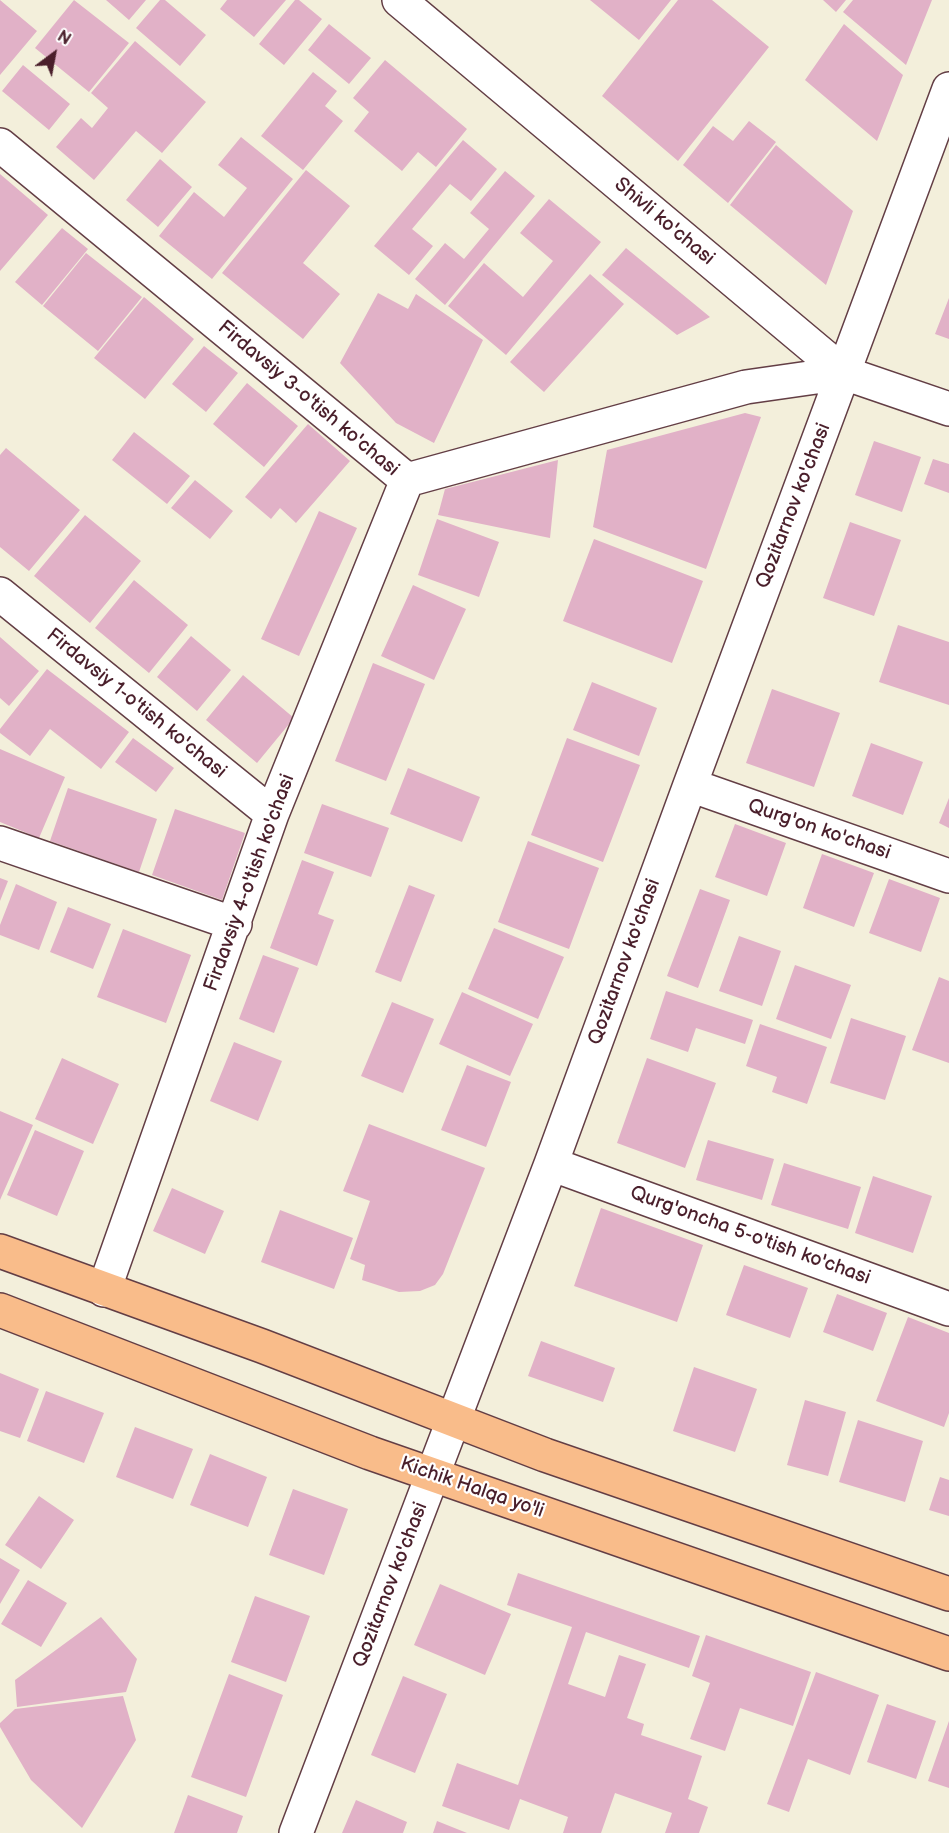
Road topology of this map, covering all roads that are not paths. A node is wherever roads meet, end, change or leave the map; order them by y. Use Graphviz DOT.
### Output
graph roads {
  1 [pos="399,0"];
  2 [pos="949,89"];
  3 [pos="0,145"];
  4 [pos="844,373"];
  5 [pos="949,409"];
  6 [pos="407,480"];
  7 [pos="0,594"];
  8 [pos="690,785"];
  9 [pos="272,814"];
  10 [pos="0,843"];
  11 [pos="949,876"];
  12 [pos="235,924"];
  13 [pos="551,1164"];
  14 [pos="0,1251"];
  15 [pos="104,1290"];
  16 [pos="949,1309"];
  17 [pos="0,1310"];
  18 [pos="454,1420"];
  19 [pos="432,1474"];
  20 [pos="949,1594"];
  21 [pos="949,1654"];
  22 [pos="296,1833"];
  1 -- 4 [label="street, Shivli ko'chasi"];
  2 -- 4 [label="street, Qozitarnov ko'chasi"];
  3 -- 6 [label="street, Firdavsiy 3-o'tish ko'chasi"];
  4 -- 5 [label="street, Shivli ko'chasi"];
  4 -- 6 [label="street, Firdavsiy 3-o'tish ko'chasi"];
  4 -- 8 [label="street, Qozitarnov ko'chasi"];
  6 -- 9 [label="street, Firdavsiy 4-o'tish ko'chasi"];
  7 -- 9 [label="street, Firdavsiy 1-o'tish ko'chasi"];
  8 -- 11 [label="street, Qurg'on ko'chasi"];
  8 -- 13 [label="street, Qozitarnov ko'chasi"];
  9 -- 12 [label="street, Firdavsiy 4-o'tish ko'chasi"];
  10 -- 12 [label="street"];
  12 -- 15 [label="street, Firdavsiy 4-o'tish ko'chasi"];
  13 -- 16 [label="street, Qurg'oncha 5-o'tish ko'chasi"];
  13 -- 18 [label="street, Qozitarnov ko'chasi"];
  14 -- 15 [label="highway"];
  15 -- 18 [label="highway"];
  17 -- 19 [label="highway, Kichik Halqa yo'li"];
  18 -- 19 [label="street, Qozitarnov ko'chasi"];
  18 -- 20 [label="highway"];
  19 -- 21 [label="highway, Kichik Halqa yo'li"];
  19 -- 22 [label="street, Qozitarnov ko'chasi"];
}
